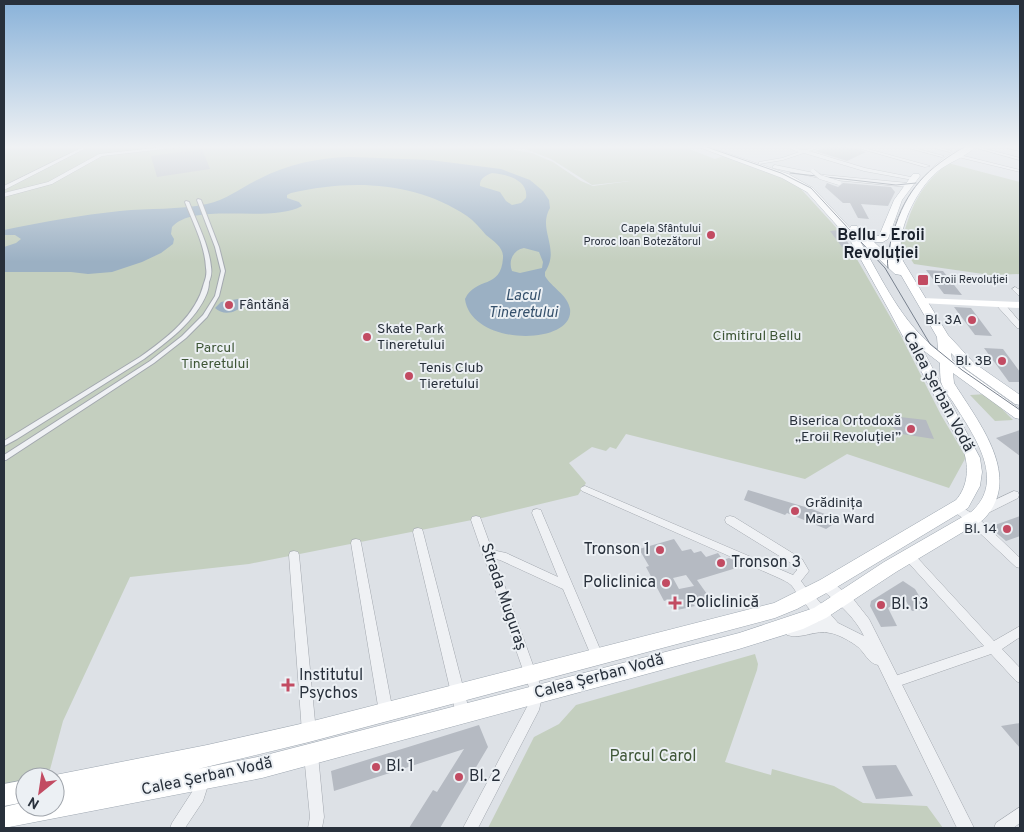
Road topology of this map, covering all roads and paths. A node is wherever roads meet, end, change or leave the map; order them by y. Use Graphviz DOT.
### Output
graph roads {
  1 [pos="43,185"];
  2 [pos="802,185"];
  3 [pos="813,185"];
  4 [pos="906,185"];
  5 [pos="919,185"];
  6 [pos="4,195"];
  7 [pos="199,200"];
  8 [pos="187,202"];
  9 [pos="208,222"];
  10 [pos="195,224"];
  11 [pos="860,237"];
  12 [pos="217,247"];
  13 [pos="204,250"];
  14 [pos="884,287"];
  15 [pos="1020,289"];
  16 [pos="1020,294"];
  17 [pos="920,299"];
  18 [pos="1001,305"];
  19 [pos="1020,305"];
  20 [pos="896,312"];
  21 [pos="192,314"];
  22 [pos="205,316"];
  23 [pos="1020,326"];
  24 [pos="911,330"];
  25 [pos="942,335"];
  26 [pos="151,350"];
  27 [pos="164,354"];
  28 [pos="946,361"];
  29 [pos="1020,401"];
  30 [pos="1020,415"];
  31 [pos="4,444"];
  32 [pos="4,458"];
  33 [pos="585,489"];
  34 [pos="970,493"];
  35 [pos="1017,494"];
  36 [pos="957,508"];
  37 [pos="983,509"];
  38 [pos="537,513"];
  39 [pos="476,520"];
  40 [pos="730,520"];
  41 [pos="418,532"];
  42 [pos="356,543"];
  43 [pos="488,554"];
  44 [pos="294,555"];
  45 [pos="909,556"];
  46 [pos="1020,564"];
  47 [pos="794,581"];
  48 [pos="826,585"];
  49 [pos="568,586"];
  50 [pos="806,596"];
  51 [pos="843,598"];
  52 [pos="820,613"];
  53 [pos="864,623"];
  54 [pos="833,626"];
  55 [pos="1020,630"];
  56 [pos="851,635"];
  57 [pos="739,641"];
  58 [pos="993,648"];
  59 [pos="597,656"];
  60 [pos="1020,677"];
  61 [pos="893,682"];
  62 [pos="534,684"];
  63 [pos="458,693"];
  64 [pos="386,712"];
  65 [pos="463,714"];
  66 [pos="308,732"];
  67 [pos="311,754"];
  68 [pos="203,779"];
  69 [pos="65,784"];
  70 [pos="1020,814"];
  71 [pos="4,818"];
  72 [pos="177,828"];
  73 [pos="315,828"];
  74 [pos="470,828"];
  75 [pos="966,828"];
  76 [pos="1001,828"];
  1 -- 6 [label="street"];
  2 -- 11 [label="main road"];
  3 -- 11 [label="main road"];
  4 -- 11 [label="main road"];
  5 -- 17 [label="main road"];
  7 -- 9 [label="street"];
  8 -- 10 [label="street"];
  9 -- 10 [label="street"];
  9 -- 12 [label="street"];
  10 -- 13 [label="street"];
  11 -- 14 [label="main road"];
  11 -- 17 [label="main road"];
  12 -- 13 [label="street"];
  12 -- 22 [label="street"];
  13 -- 21 [label="street"];
  14 -- 17 [label="main road"];
  14 -- 20 [label="main road"];
  15 -- 16 [label="street"];
  17 -- 18 [label="main road"];
  17 -- 25 [label="main road"];
  18 -- 19 [label="main road"];
  18 -- 23 [label="street"];
  20 -- 24 [label="main road"];
  20 -- 34 [label="main road, Calea Șerban Vodă"];
  21 -- 22 [label="street"];
  21 -- 26 [label="street"];
  22 -- 27 [label="street"];
  24 -- 25 [label="main road"];
  24 -- 28 [label="main road"];
  25 -- 28 [label="main road, Calea Șerban Vodă"];
  25 -- 29 [label="main road"];
  26 -- 27 [label="street"];
  26 -- 31 [label="street"];
  27 -- 32 [label="street"];
  28 -- 30 [label="main road"];
  28 -- 37 [label="main road, Calea Șerban Vodă"];
  33 -- 47 [label="street"];
  34 -- 36 [label="main road, Calea Șerban Vodă"];
  34 -- 37 [label="main road"];
  35 -- 37 [label="street"];
  36 -- 37 [label="street"];
  36 -- 48 [label="main road, Calea Șerban Vodă"];
  37 -- 45 [label="main road, Calea Șerban Vodă"];
  37 -- 46 [label="street"];
  38 -- 49 [label="street"];
  39 -- 43 [label="street, Strada Muguraș"];
  40 -- 47 [label="street"];
  41 -- 63 [label="street"];
  42 -- 64 [label="street"];
  43 -- 49 [label="street"];
  43 -- 62 [label="street, Strada Muguraș"];
  44 -- 66 [label="street"];
  45 -- 51 [label="main road, Calea Șerban Vodă"];
  45 -- 58 [label="street"];
  47 -- 50 [label="street"];
  48 -- 50 [label="main road, Calea Șerban Vodă"];
  48 -- 51 [label="street"];
  49 -- 59 [label="street"];
  50 -- 52 [label="street"];
  50 -- 59 [label="main road, Calea Șerban Vodă"];
  51 -- 52 [label="main road, Calea Șerban Vodă"];
  51 -- 53 [label="street"];
  52 -- 54 [label="street"];
  52 -- 57 [label="main road, Calea Șerban Vodă"];
  53 -- 56 [label="street"];
  53 -- 61 [label="street"];
  54 -- 56 [label="street"];
  54 -- 57 [label="street"];
  55 -- 58 [label="street"];
  56 -- 61 [label="street"];
  57 -- 62 [label="main road, Calea Șerban Vodă"];
  58 -- 60 [label="street"];
  58 -- 61 [label="street"];
  59 -- 62 [label="main road, Calea Șerban Vodă"];
  61 -- 75 [label="street"];
  62 -- 63 [label="main road, Calea Șerban Vodă"];
  62 -- 65 [label="main road, Calea Șerban Vodă"];
  62 -- 74 [label="street"];
  63 -- 64 [label="main road, Calea Șerban Vodă"];
  63 -- 65 [label="street"];
  64 -- 66 [label="main road, Calea Șerban Vodă"];
  65 -- 67 [label="main road, Calea Șerban Vodă"];
  66 -- 69 [label="main road, Calea Șerban Vodă"];
  67 -- 68 [label="main road, Calea Șerban Vodă"];
  67 -- 73 [label="street"];
  68 -- 71 [label="main road, Calea Șerban Vodă"];
  68 -- 72 [label="street"];
  70 -- 76 [label="street"];
}
